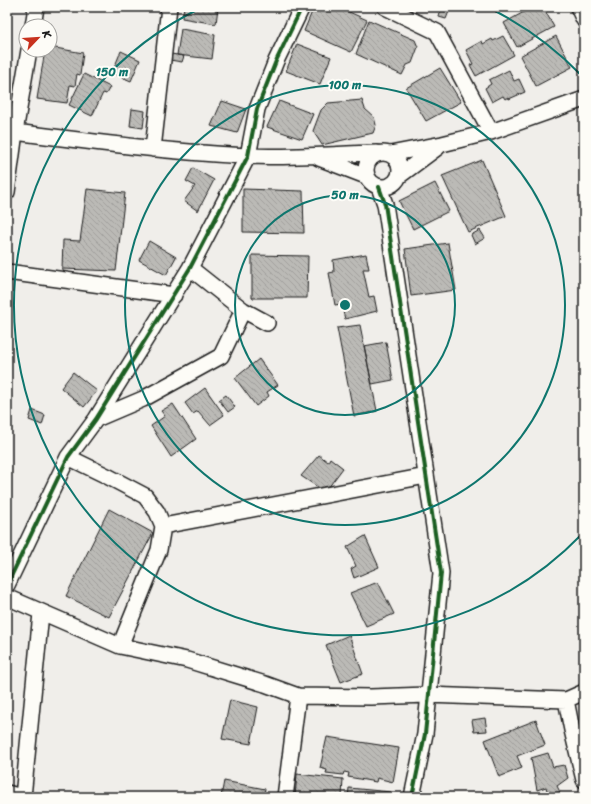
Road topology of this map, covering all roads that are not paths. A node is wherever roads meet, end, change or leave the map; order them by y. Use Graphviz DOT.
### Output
graph roads {
  1 [pos="36,7"];
  2 [pos="169,7"];
  3 [pos="302,7"];
  4 [pos="385,7"];
  5 [pos="578,7"];
  6 [pos="34,18"];
  7 [pos="584,20"];
  8 [pos="27,58"];
  9 [pos="584,99"];
  10 [pos="11,131"];
  11 [pos="491,132"];
  12 [pos="442,144"];
  13 [pos="153,149"];
  14 [pos="384,153"];
  15 [pos="312,155"];
  16 [pos="248,156"];
  17 [pos="366,176"];
  18 [pos="399,176"];
  19 [pos="379,187"];
  20 [pos="7,192"];
  21 [pos="190,268"];
  22 [pos="7,272"];
  23 [pos="174,294"];
  24 [pos="243,310"];
  25 [pos="267,323"];
  26 [pos="96,419"];
  27 [pos="68,457"];
  28 [pos="426,476"];
  29 [pos="163,526"];
  30 [pos="7,585"];
  31 [pos="7,597"];
  32 [pos="41,613"];
  33 [pos="120,646"];
  34 [pos="584,692"];
  35 [pos="428,695"];
  36 [pos="298,696"];
  37 [pos="566,700"];
  38 [pos="584,780"];
  39 [pos="7,794"];
  40 [pos="22,797"];
  41 [pos="285,797"];
  42 [pos="412,797"];
  1 -- 6 [label="street"];
  2 -- 13 [label="street"];
  3 -- 16 [label="street"];
  4 -- 11 [label="street"];
  5 -- 7 [label="street"];
  8 -- 10 [label="street"];
  9 -- 11 [label="street"];
  10 -- 13 [label="street"];
  10 -- 20 [label="street"];
  11 -- 12 [label="street"];
  12 -- 14 [label="street"];
  12 -- 18 [label="street"];
  13 -- 16 [label="street"];
  14 -- 15 [label="street"];
  14 -- 17 [label="street"];
  14 -- 18 [label="street"];
  15 -- 16 [label="street"];
  15 -- 17 [label="street"];
  16 -- 21 [label="street"];
  17 -- 19 [label="street"];
  18 -- 19 [label="street"];
  19 -- 28 [label="street"];
  21 -- 23 [label="street"];
  21 -- 24 [label="street"];
  22 -- 23 [label="street"];
  23 -- 26 [label="street"];
  24 -- 25 [label="street"];
  24 -- 26 [label="street"];
  26 -- 27 [label="street"];
  27 -- 29 [label="street"];
  27 -- 30 [label="street"];
  28 -- 29 [label="street"];
  28 -- 35 [label="street"];
  29 -- 33 [label="street"];
  31 -- 32 [label="street"];
  32 -- 33 [label="street"];
  32 -- 40 [label="street"];
  33 -- 36 [label="street"];
  34 -- 37 [label="street"];
  35 -- 36 [label="street"];
  35 -- 37 [label="street"];
  35 -- 42 [label="street"];
  36 -- 41 [label="street"];
  37 -- 38 [label="street"];
  39 -- 40 [label="street"];
}
